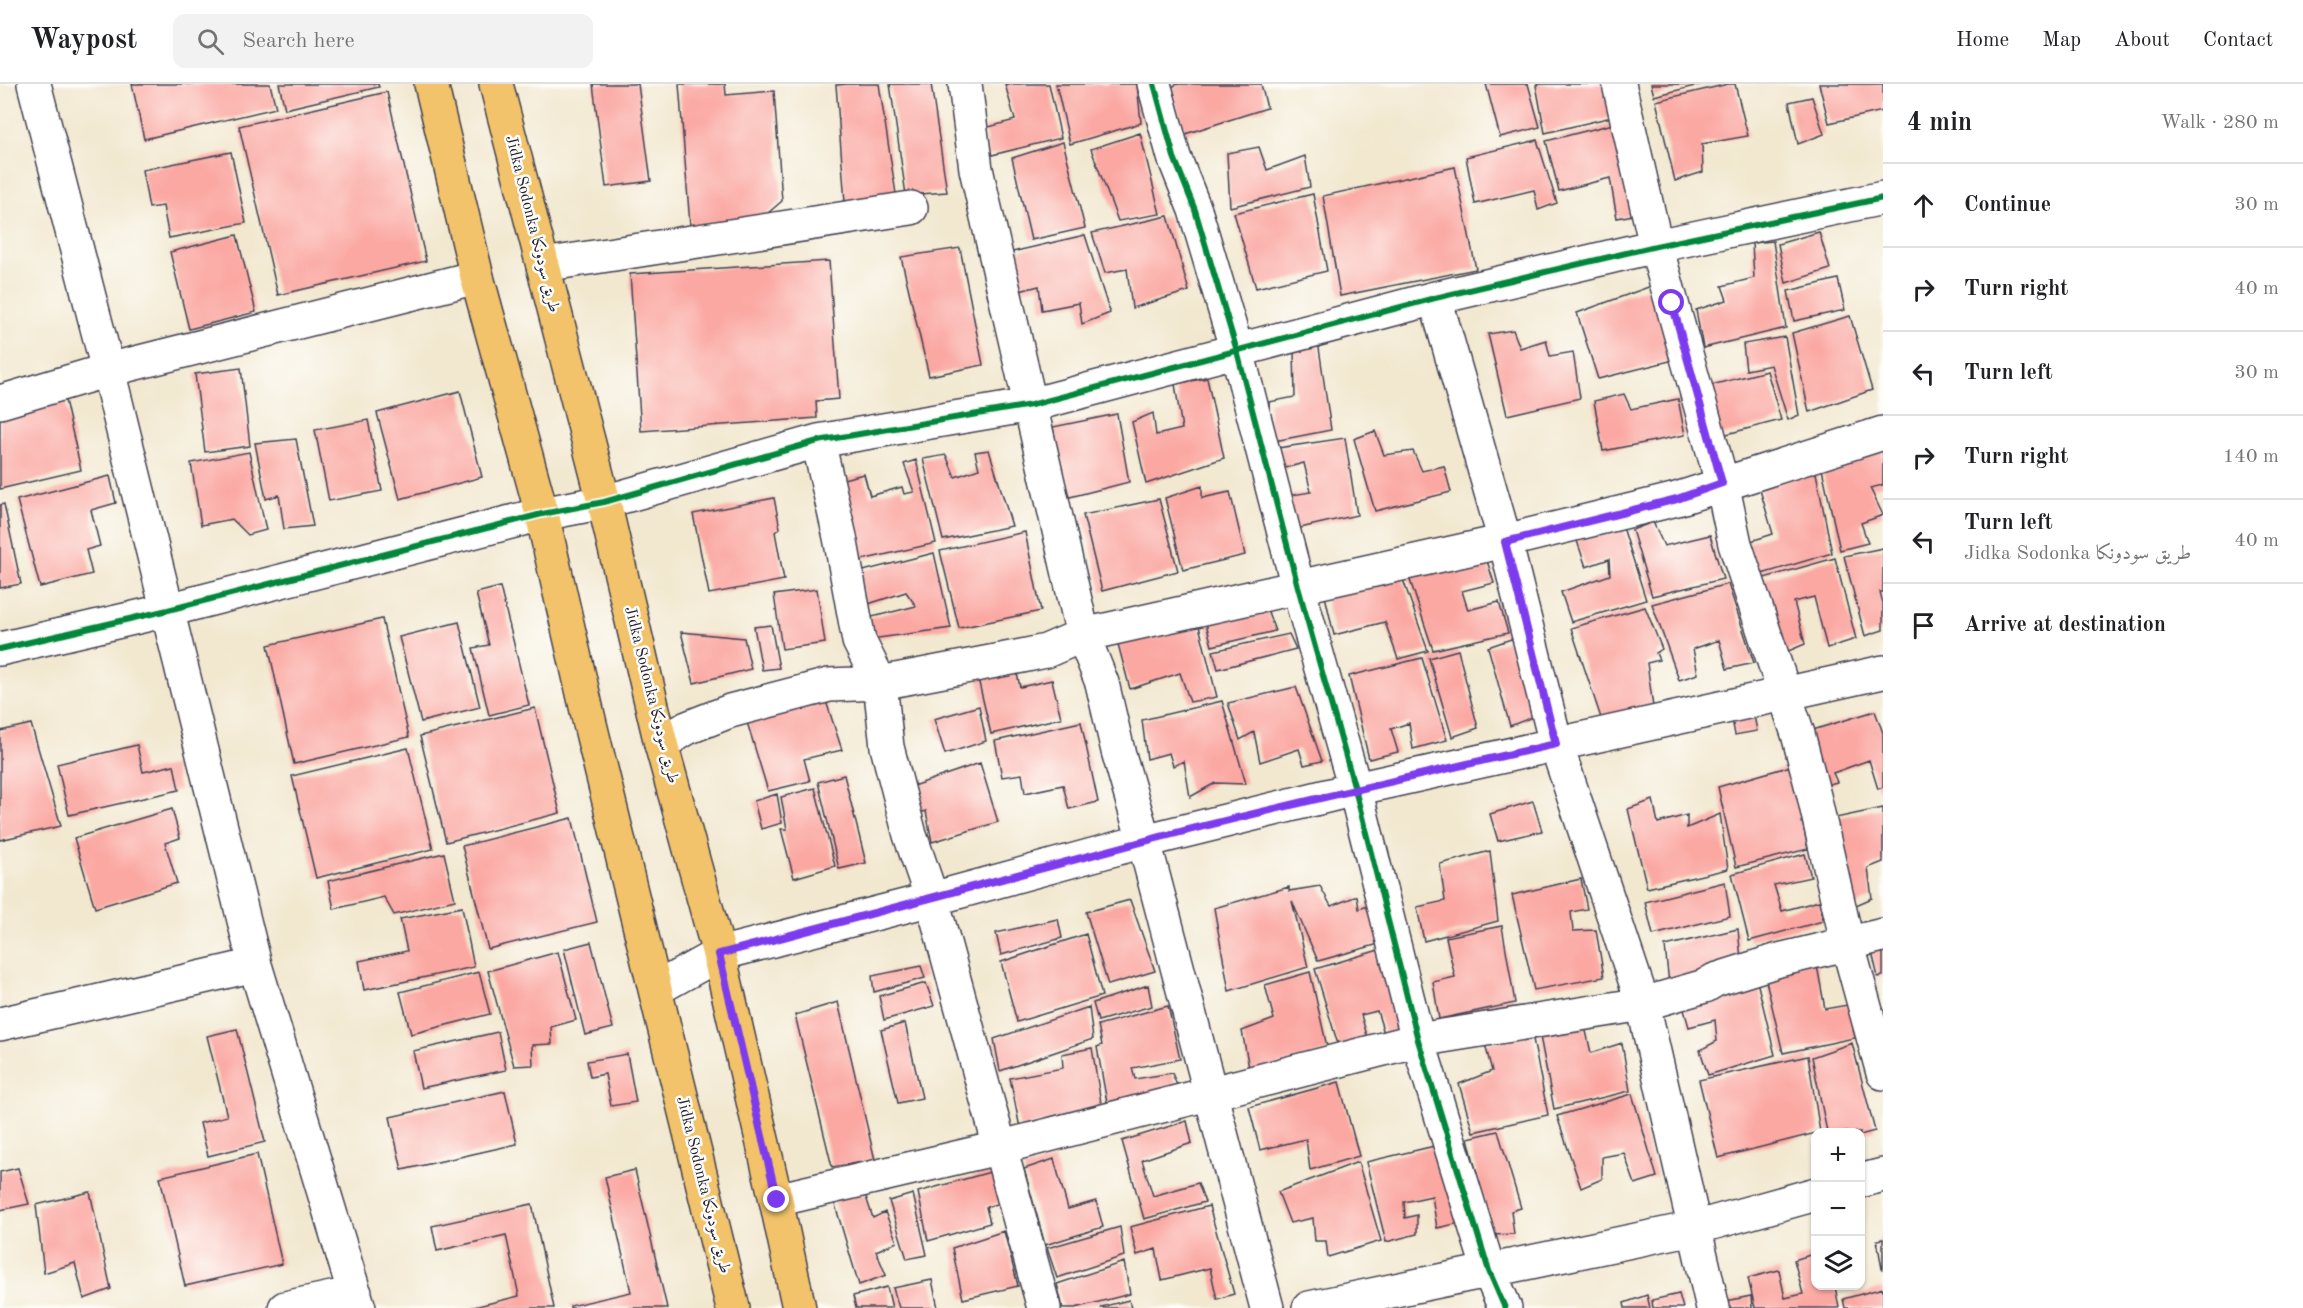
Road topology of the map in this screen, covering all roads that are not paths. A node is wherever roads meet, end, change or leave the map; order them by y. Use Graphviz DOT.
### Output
graph roads {
  1 [pos="34,84"];
  2 [pos="431,84"];
  3 [pos="496,84"];
  4 [pos="965,84"];
  5 [pos="1154,84"];
  6 [pos="1619,84"];
  7 [pos="1882,204"];
  8 [pos="911,208"];
  9 [pos="1656,246"];
  10 [pos="543,266"];
  11 [pos="477,277"];
  12 [pos="1435,298"];
  13 [pos="1237,351"];
  14 [pos="108,370"];
  15 [pos="0,402"];
  16 [pos="1031,405"];
  17 [pos="1883,433"];
  18 [pos="818,441"];
  19 [pos="1722,483"];
  20 [pos="604,502"];
  21 [pos="542,514"];
  22 [pos="1505,542"];
  23 [pos="1298,587"];
  24 [pos="168,610"];
  25 [pos="1083,635"];
  26 [pos="0,649"];
  27 [pos="1883,672"];
  28 [pos="880,683"];
  29 [pos="1785,694"];
  30 [pos="662,744"];
  31 [pos="1556,744"];
  32 [pos="1355,789"];
  33 [pos="1144,841"];
  34 [pos="932,899"];
  35 [pos="1883,935"];
  36 [pos="1847,942"];
  37 [pos="719,954"];
  38 [pos="255,965"];
  39 [pos="656,989"];
  40 [pos="1643,1004"];
  41 [pos="0,1024"];
  42 [pos="1418,1040"];
  43 [pos="1883,1073"];
  44 [pos="1212,1093"];
  45 [pos="998,1148"];
  46 [pos="1883,1175"];
  47 [pos="1865,1180"];
  48 [pos="1811,1195"];
  49 [pos="777,1200"];
  50 [pos="1694,1227"];
  51 [pos="1489,1271"];
  52 [pos="357,1300"];
  53 [pos="285,1308"];
  54 [pos="733,1308"];
  55 [pos="800,1308"];
  56 [pos="1044,1308"];
  57 [pos="1267,1308"];
  58 [pos="1309,1308"];
  59 [pos="1505,1308"];
  60 [pos="1713,1308"];
  1 -- 14 [label="street"];
  2 -- 11 [label="main road, Jidka Sodonka طريق سودونكا"];
  3 -- 10 [label="main road, Jidka Sodonka طريق سودونكا"];
  4 -- 16 [label="street"];
  5 -- 13 [label="street"];
  6 -- 9 [label="street"];
  7 -- 9 [label="street"];
  8 -- 10 [label="street"];
  9 -- 12 [label="street"];
  9 -- 19 [label="street"];
  10 -- 20 [label="main road, Jidka Sodonka طريق سودونكا"];
  11 -- 14 [label="street"];
  11 -- 21 [label="main road, Jidka Sodonka طريق سودونكا"];
  12 -- 13 [label="street"];
  12 -- 22 [label="street"];
  13 -- 16 [label="street"];
  13 -- 23 [label="street"];
  14 -- 15 [label="street"];
  14 -- 24 [label="street"];
  16 -- 18 [label="street"];
  16 -- 25 [label="street"];
  17 -- 19 [label="street"];
  18 -- 20 [label="street"];
  18 -- 28 [label="street"];
  19 -- 22 [label="street"];
  19 -- 29 [label="street"];
  20 -- 21 [label="street"];
  20 -- 30 [label="main road, Jidka Sodonka طريق سودونكا"];
  21 -- 24 [label="street"];
  21 -- 39 [label="main road, Jidka Sodonka طريق سودونكا"];
  22 -- 23 [label="street"];
  22 -- 31 [label="street"];
  23 -- 25 [label="street"];
  23 -- 32 [label="street"];
  24 -- 26 [label="street"];
  24 -- 38 [label="street"];
  25 -- 28 [label="street"];
  25 -- 33 [label="street"];
  27 -- 29 [label="street"];
  28 -- 30 [label="street"];
  28 -- 34 [label="street"];
  29 -- 31 [label="street"];
  29 -- 36 [label="street"];
  30 -- 37 [label="main road, Jidka Sodonka طريق سودونكا"];
  31 -- 32 [label="street"];
  31 -- 40 [label="street"];
  32 -- 33 [label="street"];
  32 -- 42 [label="street"];
  33 -- 34 [label="street"];
  33 -- 44 [label="street"];
  34 -- 37 [label="street"];
  34 -- 45 [label="street"];
  35 -- 36 [label="street"];
  36 -- 40 [label="street"];
  36 -- 43 [label="street"];
  37 -- 39 [label="street"];
  37 -- 49 [label="main road, Jidka Sodonka طريق سودونكا"];
  38 -- 41 [label="street"];
  38 -- 52 [label="street"];
  39 -- 54 [label="main road, Jidka Sodonka طريق سودونكا"];
  40 -- 42 [label="street"];
  40 -- 50 [label="street"];
  42 -- 44 [label="street"];
  42 -- 51 [label="street"];
  44 -- 45 [label="street"];
  44 -- 57 [label="street"];
  45 -- 49 [label="street"];
  45 -- 56 [label="street"];
  46 -- 47 [label="street"];
  48 -- 50 [label="street"];
  49 -- 55 [label="main road, Jidka Sodonka طريق سودونكا"];
  50 -- 51 [label="street"];
  50 -- 60 [label="street"];
  51 -- 58 [label="street"];
  51 -- 59 [label="street"];
  52 -- 53 [label="street"];
}
